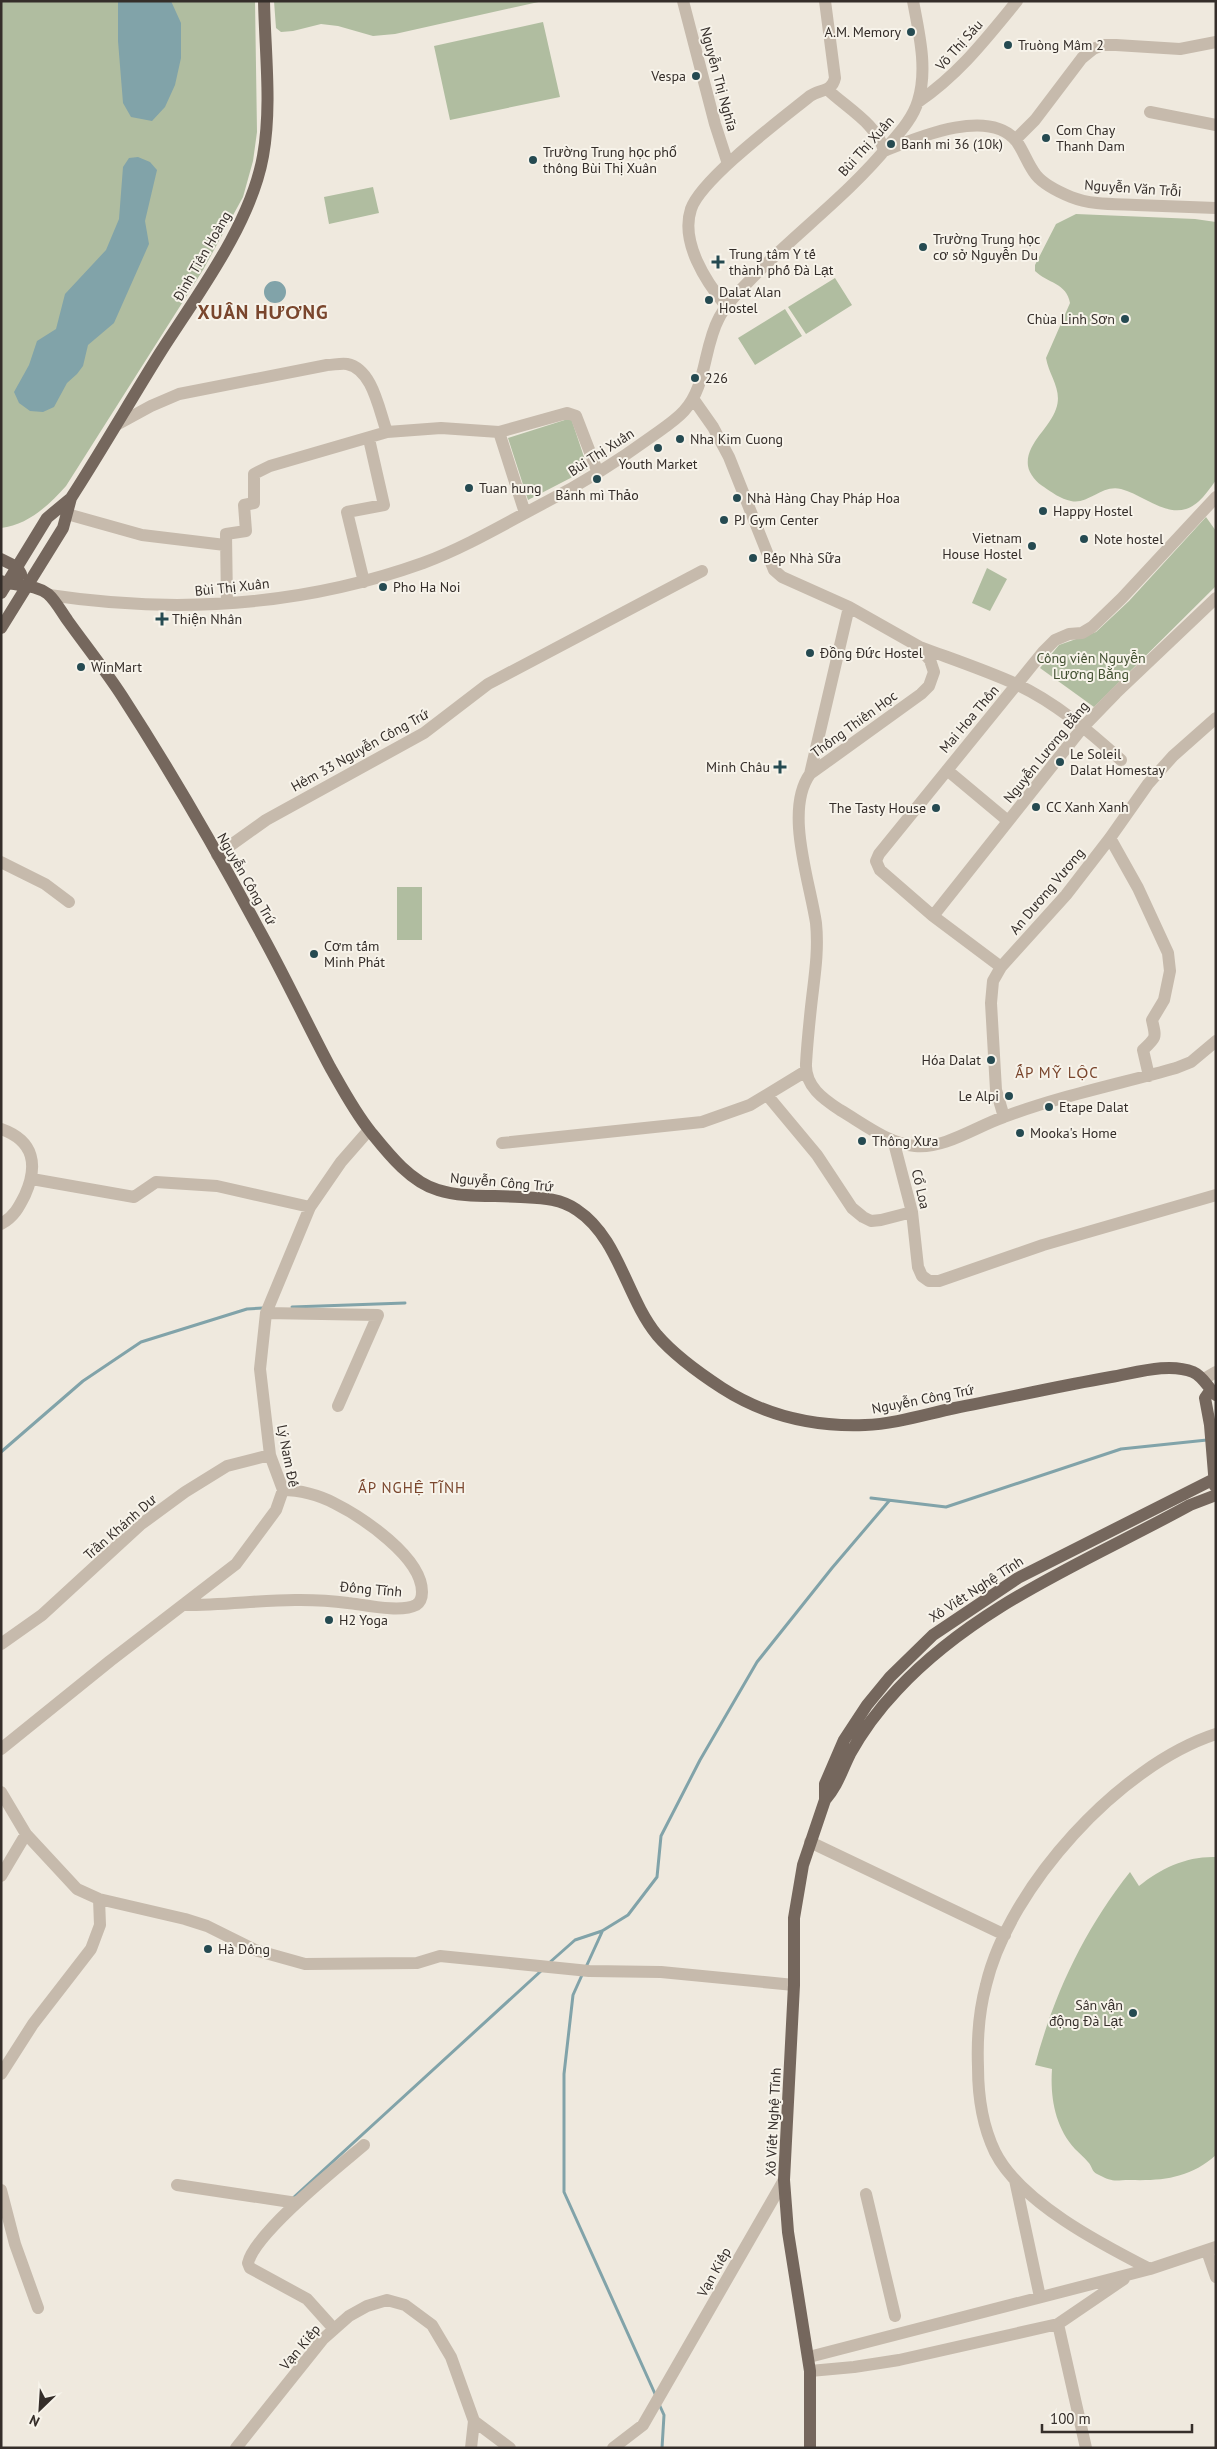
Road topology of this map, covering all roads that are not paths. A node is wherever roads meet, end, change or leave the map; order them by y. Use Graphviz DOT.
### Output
graph roads {
  1 [pos="264,1"];
  2 [pos="683,1"];
  3 [pos="825,1"];
  4 [pos="913,1"];
  5 [pos="1017,1"];
  6 [pos="1216,42"];
  7 [pos="828,90"];
  8 [pos="918,102"];
  9 [pos="1150,112"];
  10 [pos="1216,125"];
  11 [pos="1015,140"];
  12 [pos="884,151"];
  13 [pos="728,164"];
  14 [pos="1216,208"];
  15 [pos="726,306"];
  16 [pos="694,400"];
  17 [pos="118,424"];
  18 [pos="387,432"];
  19 [pos="499,432"];
  20 [pos="368,439"];
  21 [pos="598,473"];
  22 [pos="1216,497"];
  23 [pos="71,498"];
  24 [pos="525,513"];
  25 [pos="67,514"];
  26 [pos="225,545"];
  27 [pos="1,559"];
  28 [pos="17,567"];
  29 [pos="702,570"];
  30 [pos="364,582"];
  31 [pos="28,584"];
  32 [pos="3,586"];
  33 [pos="49,595"];
  34 [pos="1216,598"];
  35 [pos="227,603"];
  36 [pos="849,607"];
  37 [pos="1,628"];
  38 [pos="918,646"];
  39 [pos="1017,685"];
  40 [pos="1216,718"];
  41 [pos="1083,727"];
  42 [pos="1122,760"];
  43 [pos="947,770"];
  44 [pos="810,774"];
  45 [pos="1008,821"];
  46 [pos="1110,838"];
  47 [pos="216,855"];
  48 [pos="1,862"];
  49 [pos="69,902"];
  50 [pos="933,916"];
  51 [pos="1002,967"];
  52 [pos="1216,1041"];
  53 [pos="806,1071"];
  54 [pos="1149,1076"];
  55 [pos="767,1095"];
  56 [pos="1004,1117"];
  57 [pos="1,1129"];
  58 [pos="369,1130"];
  59 [pos="894,1142"];
  60 [pos="502,1143"];
  61 [pos="32,1179"];
  62 [pos="1216,1195"];
  63 [pos="310,1207"];
  64 [pos="912,1212"];
  65 [pos="1,1224"];
  66 [pos="266,1313"];
  67 [pos="1216,1372"];
  68 [pos="1204,1378"];
  69 [pos="1213,1393"];
  70 [pos="338,1406"];
  71 [pos="270,1455"];
  72 [pos="1215,1478"];
  73 [pos="283,1490"];
  74 [pos="1216,1494"];
  75 [pos="185,1605"];
  76 [pos="1,1644"];
  77 [pos="1216,1734"];
  78 [pos="1,1749"];
  79 [pos="1,1792"];
  80 [pos="825,1800"];
  81 [pos="26,1834"];
  82 [pos="810,1842"];
  83 [pos="1,1876"];
  84 [pos="99,1899"];
  85 [pos="1005,1935"];
  86 [pos="794,1985"];
  87 [pos="1,2074"];
  88 [pos="364,2145"];
  89 [pos="1015,2179"];
  90 [pos="784,2180"];
  91 [pos="177,2184"];
  92 [pos="1,2190"];
  93 [pos="866,2194"];
  94 [pos="297,2203"];
  95 [pos="1212,2249"];
  96 [pos="1150,2269"];
  97 [pos="1132,2273"];
  98 [pos="1216,2277"];
  99 [pos="1040,2297"];
  100 [pos="38,2308"];
  101 [pos="895,2316"];
  102 [pos="1058,2324"];
  103 [pos="334,2329"];
  104 [pos="809,2357"];
  105 [pos="810,2371"];
  106 [pos="474,2421"];
  107 [pos="236,2448"];
  108 [pos="471,2448"];
  109 [pos="510,2448"];
  110 [pos="613,2448"];
  111 [pos="810,2448"];
  112 [pos="1086,2448"];
  1 -- 17 [label="main road, Đinh Tiên Hoàng"];
  2 -- 13 [label="street, Nguyễn Thị Nghĩa"];
  3 -- 7 [label="street"];
  4 -- 8 [label="street, Bùi Thị Xuân"];
  5 -- 8 [label="street, Võ Thị Sáu"];
  6 -- 11 [label="street"];
  7 -- 12 [label="street"];
  7 -- 13 [label="street, Nguyễn Thị Nghĩa"];
  8 -- 12 [label="street, Bùi Thị Xuân"];
  9 -- 10 [label="street"];
  11 -- 12 [label="street, Nguyễn Văn Trỗi"];
  11 -- 14 [label="street, Nguyễn Văn Trỗi"];
  12 -- 15 [label="street, Bùi Thị Xuân"];
  13 -- 15 [label="street, Nguyễn Thị Nghĩa"];
  15 -- 16 [label="street, Bùi Thị Xuân"];
  16 -- 21 [label="street, Bùi Thị Xuân"];
  16 -- 36 [label="street, Thông Thiên Học"];
  17 -- 18 [label="street"];
  17 -- 23 [label="main road, Đinh Tiên Hoàng"];
  18 -- 19 [label="street"];
  18 -- 20 [label="street"];
  19 -- 21 [label="street"];
  19 -- 24 [label="street"];
  20 -- 26 [label="street"];
  20 -- 30 [label="street"];
  21 -- 24 [label="street, Bùi Thị Xuân"];
  22 -- 39 [label="street, Mai Hoa Thôn"];
  23 -- 25 [label="main road, Đinh Tiên Hoàng"];
  23 -- 28 [label="main road, Đinh Tiên Hoàng"];
  24 -- 30 [label="street, Bùi Thị Xuân"];
  25 -- 26 [label="street"];
  25 -- 31 [label="main road, Đinh Tiên Hoàng"];
  26 -- 35 [label="street"];
  27 -- 28 [label="main road"];
  28 -- 31 [label="main road"];
  28 -- 32 [label="main road, Đinh Tiên Hoàng"];
  29 -- 47 [label="street, Hẻm 33 Nguyễn Công Trứ"];
  30 -- 35 [label="street, Bùi Thị Xuân"];
  31 -- 32 [label="main road"];
  31 -- 33 [label="main road"];
  31 -- 37 [label="main road, Đinh Tiên Hoàng"];
  33 -- 35 [label="street, Bùi Thị Xuân"];
  33 -- 47 [label="main road, Nguyễn Công Trứ"];
  34 -- 41 [label="street, Nguyễn Lương Bằng"];
  36 -- 38 [label="street, Thông Thiên Học"];
  36 -- 44 [label="street"];
  38 -- 39 [label="street"];
  38 -- 44 [label="street, Thông Thiên Học"];
  39 -- 41 [label="street"];
  39 -- 43 [label="street, Mai Hoa Thôn"];
  40 -- 46 [label="street, An Dương Vương"];
  41 -- 42 [label="street"];
  41 -- 45 [label="street, Nguyễn Lương Bằng"];
  43 -- 45 [label="street"];
  43 -- 50 [label="street, Mai Hoa Thôn"];
  44 -- 53 [label="street, Thông Thiên Học"];
  45 -- 50 [label="street, Nguyễn Lương Bằng"];
  46 -- 51 [label="street, An Dương Vương"];
  46 -- 54 [label="street"];
  47 -- 58 [label="main road, Nguyễn Công Trứ"];
  48 -- 49 [label="street"];
  50 -- 51 [label="street, Mai Hoa Thôn"];
  51 -- 56 [label="street, An Dương Vương"];
  52 -- 54 [label="street"];
  53 -- 55 [label="street"];
  53 -- 59 [label="street"];
  54 -- 56 [label="street"];
  55 -- 60 [label="street"];
  55 -- 64 [label="street"];
  56 -- 59 [label="street"];
  57 -- 61 [label="street"];
  58 -- 63 [label="street, Lý Nam Đế"];
  58 -- 68 [label="main road, Nguyễn Công Trứ"];
  59 -- 64 [label="street, Cổ Loa"];
  61 -- 63 [label="street"];
  61 -- 65 [label="street"];
  62 -- 64 [label="street, Cổ Loa"];
  63 -- 66 [label="street, Lý Nam Đế"];
  66 -- 70 [label="street"];
  66 -- 71 [label="street, Lý Nam Đế"];
  67 -- 68 [label="street"];
  68 -- 69 [label="main road"];
  69 -- 72 [label="main road"];
  71 -- 73 [label="street, Lý Nam Đế"];
  71 -- 76 [label="street, Trần Khánh Dư"];
  72 -- 74 [label="main road"];
  72 -- 80 [label="main road, Xô Viết Nghệ Tĩnh"];
  73 -- 75 [label="street, Lý Nam Đế"];
  73 -- 75 [label="street, Đông Tĩnh"];
  74 -- 80 [label="main road, Xô Viết Nghệ Tĩnh"];
  75 -- 78 [label="street, Lý Nam Đế"];
  77 -- 85 [label="street"];
  79 -- 81 [label="street"];
  80 -- 82 [label="main road, Xô Viết Nghệ Tĩnh"];
  81 -- 83 [label="street"];
  81 -- 84 [label="street"];
  82 -- 85 [label="street"];
  82 -- 86 [label="main road, Xô Viết Nghệ Tĩnh"];
  84 -- 86 [label="street"];
  84 -- 87 [label="street"];
  85 -- 89 [label="street"];
  86 -- 90 [label="main road, Xô Viết Nghệ Tĩnh"];
  88 -- 94 [label="street"];
  89 -- 96 [label="street"];
  89 -- 99 [label="street"];
  90 -- 104 [label="main road, Xô Viết Nghệ Tĩnh"];
  90 -- 110 [label="street, Vạn Kiếp"];
  91 -- 94 [label="street"];
  92 -- 100 [label="street"];
  93 -- 101 [label="street"];
  94 -- 103 [label="street"];
  95 -- 96 [label="street"];
  95 -- 98 [label="street"];
  96 -- 97 [label="street"];
  97 -- 99 [label="street"];
  97 -- 102 [label="street"];
  99 -- 104 [label="street"];
  102 -- 105 [label="street"];
  102 -- 112 [label="street"];
  103 -- 106 [label="street, Vạn Kiếp"];
  103 -- 107 [label="street, Vạn Kiếp"];
  104 -- 105 [label="main road, Xô Viết Nghệ Tĩnh"];
  105 -- 111 [label="main road, Xô Viết Nghệ Tĩnh"];
  106 -- 108 [label="street"];
  106 -- 109 [label="street"];
}
